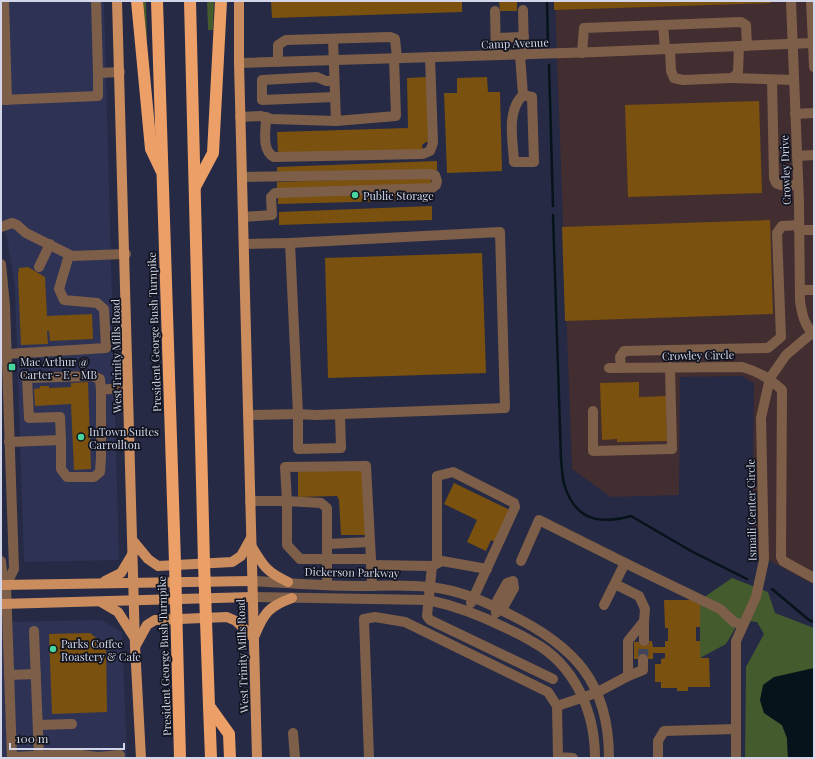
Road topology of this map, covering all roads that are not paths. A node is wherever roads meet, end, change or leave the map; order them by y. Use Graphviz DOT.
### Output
graph roads {
  1 [pos="4,1"];
  2 [pos="96,1"];
  3 [pos="117,1"];
  4 [pos="137,1"];
  5 [pos="157,1"];
  6 [pos="190,1"];
  7 [pos="221,1"];
  8 [pos="239,1"];
  9 [pos="791,1"];
  10 [pos="811,1"];
  11 [pos="523,10"];
  12 [pos="495,11"];
  13 [pos="664,25"];
  14 [pos="524,37"];
  15 [pos="496,38"];
  16 [pos="333,40"];
  17 [pos="813,43"];
  18 [pos="793,44"];
  19 [pos="743,46"];
  20 [pos="667,49"];
  21 [pos="582,53"];
  22 [pos="496,55"];
  23 [pos="522,55"];
  24 [pos="430,57"];
  25 [pos="395,58"];
  26 [pos="334,60"];
  27 [pos="278,62"];
  28 [pos="239,63"];
  29 [pos="814,67"];
  30 [pos="120,72"];
  31 [pos="98,73"];
  32 [pos="4,77"];
  33 [pos="732,78"];
  34 [pos="772,80"];
  35 [pos="794,80"];
  36 [pos="334,81"];
  37 [pos="523,95"];
  38 [pos="335,98"];
  39 [pos="4,100"];
  40 [pos="814,113"];
  41 [pos="795,114"];
  42 [pos="240,117"];
  43 [pos="266,117"];
  44 [pos="336,121"];
  45 [pos="814,155"];
  46 [pos="797,156"];
  47 [pos="163,175"];
  48 [pos="242,177"];
  49 [pos="798,185"];
  50 [pos="194,188"];
  51 [pos="243,216"];
  52 [pos="1,227"];
  53 [pos="799,227"];
  54 [pos="814,230"];
  55 [pos="50,244"];
  56 [pos="244,244"];
  57 [pos="290,244"];
  58 [pos="126,254"];
  59 [pos="69,255"];
  60 [pos="1,264"];
  61 [pos="39,267"];
  62 [pos="800,290"];
  63 [pos="814,290"];
  64 [pos="813,334"];
  65 [pos="718,349"];
  66 [pos="4,356"];
  67 [pos="670,367"];
  68 [pos="719,367"];
  69 [pos="609,368"];
  70 [pos="621,368"];
  71 [pos="770,378"];
  72 [pos="128,387"];
  73 [pos="101,390"];
  74 [pos="593,412"];
  75 [pos="298,414"];
  76 [pos="340,415"];
  77 [pos="248,416"];
  78 [pos="61,440"];
  79 [pos="9,442"];
  80 [pos="287,501"];
  81 [pos="250,502"];
  82 [pos="251,542"];
  83 [pos="370,542"];
  84 [pos="328,544"];
  85 [pos="134,546"];
  86 [pos="328,559"];
  87 [pos="1,561"];
  88 [pos="521,561"];
  89 [pos="371,562"];
  90 [pos="625,563"];
  91 [pos="434,564"];
  92 [pos="487,569"];
  93 [pos="814,578"];
  94 [pos="252,581"];
  95 [pos="288,582"];
  96 [pos="99,583"];
  97 [pos="134,583"];
  98 [pos="615,584"];
  99 [pos="4,585"];
  100 [pos="327,585"];
  101 [pos="372,586"];
  102 [pos="430,587"];
  103 [pos="252,597"];
  104 [pos="472,597"];
  105 [pos="292,598"];
  106 [pos="135,600"];
  107 [pos="428,600"];
  108 [pos="99,602"];
  109 [pos="4,604"];
  110 [pos="604,605"];
  111 [pos="498,608"];
  112 [pos="469,610"];
  113 [pos="644,621"];
  114 [pos="494,622"];
  115 [pos="743,625"];
  116 [pos="34,631"];
  117 [pos="254,638"];
  118 [pos="644,642"];
  119 [pos="135,643"];
  120 [pos="478,643"];
  121 [pos="472,655"];
  122 [pos="643,659"];
  123 [pos="7,672"];
  124 [pos="36,674"];
  125 [pos="628,676"];
  126 [pos="553,679"];
  127 [pos="596,693"];
  128 [pos="583,698"];
  129 [pos="209,706"];
  130 [pos="557,706"];
  131 [pos="72,724"];
  132 [pos="38,725"];
  133 [pos="736,729"];
  134 [pos="294,733"];
  135 [pos="6,743"];
  136 [pos="120,755"];
  137 [pos="12,757"];
  138 [pos="39,757"];
  139 [pos="141,758"];
  140 [pos="180,758"];
  141 [pos="211,758"];
  142 [pos="230,758"];
  143 [pos="257,758"];
  144 [pos="295,758"];
  145 [pos="369,758"];
  146 [pos="573,758"];
  147 [pos="595,758"];
  148 [pos="609,758"];
  149 [pos="658,758"];
  150 [pos="736,758"];
  1 -- 32 [label="street"];
  2 -- 31 [label="street"];
  3 -- 30 [label="main road, West Trinity Mills Road"];
  4 -- 47 [label="highway"];
  5 -- 47 [label="highway, President George Bush Turnpike"];
  6 -- 50 [label="highway"];
  7 -- 50 [label="highway"];
  8 -- 28 [label="main road, West Trinity Mills Road"];
  9 -- 18 [label="street, Crowley Drive"];
  10 -- 17 [label="street"];
  11 -- 14 [label="street"];
  12 -- 15 [label="street"];
  13 -- 19 [label="street"];
  13 -- 20 [label="street"];
  13 -- 21 [label="street"];
  14 -- 15 [label="street"];
  14 -- 23 [label="street"];
  15 -- 22 [label="street"];
  16 -- 25 [label="street"];
  16 -- 26 [label="street"];
  16 -- 27 [label="street"];
  17 -- 18 [label="street, Camp Avenue"];
  17 -- 29 [label="street"];
  18 -- 19 [label="street, Camp Avenue"];
  18 -- 35 [label="street, Crowley Drive"];
  19 -- 20 [label="street, Camp Avenue"];
  19 -- 33 [label="street"];
  20 -- 21 [label="street, Camp Avenue"];
  20 -- 33 [label="street"];
  21 -- 23 [label="street, Camp Avenue"];
  22 -- 23 [label="street, Camp Avenue"];
  22 -- 24 [label="street, Camp Avenue"];
  23 -- 37 [label="street"];
  24 -- 25 [label="street, Camp Avenue"];
  24 -- 43 [label="street"];
  25 -- 26 [label="street, Camp Avenue"];
  25 -- 44 [label="street"];
  26 -- 27 [label="street, Camp Avenue"];
  26 -- 36 [label="street"];
  27 -- 28 [label="street, Camp Avenue"];
  28 -- 42 [label="main road, West Trinity Mills Road"];
  30 -- 31 [label="street"];
  30 -- 58 [label="main road, West Trinity Mills Road"];
  31 -- 39 [label="street"];
  32 -- 39 [label="street"];
  33 -- 34 [label="street"];
  34 -- 35 [label="street"];
  34 -- 49 [label="street"];
  35 -- 41 [label="street, Crowley Drive"];
  36 -- 38 [label="street"];
  36 -- 38 [label="street"];
  37 -- 37 [label="street"];
  38 -- 44 [label="street"];
  40 -- 41 [label="street"];
  41 -- 46 [label="street, Crowley Drive"];
  42 -- 43 [label="street"];
  42 -- 48 [label="main road, West Trinity Mills Road"];
  43 -- 44 [label="street"];
  45 -- 46 [label="street"];
  46 -- 49 [label="street, Crowley Drive"];
  47 -- 140 [label="highway, President George Bush Turnpike, bridge"];
  48 -- 51 [label="main road, West Trinity Mills Road"];
  48 -- 51 [label="street"];
  49 -- 53 [label="street, Crowley Drive"];
  50 -- 129 [label="highway, bridge"];
  51 -- 56 [label="main road, West Trinity Mills Road"];
  52 -- 55 [label="street"];
  53 -- 54 [label="street"];
  53 -- 62 [label="street, Crowley Drive"];
  53 -- 65 [label="street"];
  55 -- 59 [label="street"];
  55 -- 61 [label="street"];
  56 -- 57 [label="street"];
  56 -- 77 [label="main road, West Trinity Mills Road"];
  57 -- 75 [label="street"];
  57 -- 76 [label="street"];
  58 -- 59 [label="street"];
  58 -- 72 [label="main road, West Trinity Mills Road"];
  59 -- 66 [label="street"];
  60 -- 66 [label="street"];
  62 -- 63 [label="street"];
  62 -- 64 [label="street, Crowley Drive"];
  64 -- 71 [label="street"];
  65 -- 68 [label="street"];
  65 -- 70 [label="street"];
  66 -- 79 [label="street"];
  67 -- 68 [label="street, Crowley Circle"];
  67 -- 70 [label="street, Crowley Circle"];
  67 -- 74 [label="street"];
  68 -- 71 [label="street, Crowley Circle"];
  69 -- 70 [label="street, Crowley Circle"];
  71 -- 93 [label="street"];
  71 -- 115 [label="street, Ismaili Center Circle"];
  72 -- 73 [label="street"];
  72 -- 85 [label="main road, West Trinity Mills Road"];
  73 -- 78 [label="street"];
  73 -- 78 [label="street"];
  75 -- 76 [label="street"];
  75 -- 76 [label="street"];
  75 -- 77 [label="street"];
  77 -- 81 [label="main road, West Trinity Mills Road"];
  78 -- 79 [label="street"];
  79 -- 99 [label="street"];
  80 -- 81 [label="street"];
  80 -- 83 [label="street"];
  80 -- 84 [label="street"];
  80 -- 86 [label="street"];
  81 -- 82 [label="main road, West Trinity Mills Road"];
  82 -- 85 [label="main road"];
  82 -- 94 [label="main road, West Trinity Mills Road"];
  82 -- 95 [label="main road"];
  83 -- 84 [label="street"];
  83 -- 89 [label="street"];
  84 -- 86 [label="street"];
  85 -- 96 [label="main road"];
  85 -- 97 [label="main road, West Trinity Mills Road"];
  86 -- 89 [label="street"];
  86 -- 100 [label="street"];
  87 -- 99 [label="street"];
  88 -- 90 [label="street"];
  89 -- 91 [label="street"];
  89 -- 101 [label="street"];
  90 -- 98 [label="street"];
  90 -- 115 [label="street"];
  91 -- 92 [label="street"];
  91 -- 92 [label="street"];
  91 -- 102 [label="street"];
  92 -- 104 [label="street"];
  94 -- 95 [label="street, Dickerson Parkway"];
  94 -- 97 [label="main road, Dickerson Parkway"];
  94 -- 103 [label="main road, West Trinity Mills Road"];
  95 -- 100 [label="street, Dickerson Parkway"];
  96 -- 97 [label="main road, Dickerson Parkway"];
  96 -- 99 [label="main road, Dickerson Parkway"];
  97 -- 106 [label="main road, West Trinity Mills Road"];
  98 -- 110 [label="street"];
  98 -- 113 [label="street"];
  99 -- 109 [label="street"];
  100 -- 101 [label="street, Dickerson Parkway"];
  101 -- 102 [label="street, Dickerson Parkway"];
  102 -- 104 [label="street, Dickerson Parkway"];
  102 -- 107 [label="street"];
  103 -- 105 [label="street"];
  103 -- 106 [label="main road"];
  103 -- 117 [label="main road, West Trinity Mills Road"];
  104 -- 111 [label="street, Dickerson Parkway"];
  104 -- 112 [label="street"];
  105 -- 107 [label="street"];
  105 -- 117 [label="main road"];
  106 -- 108 [label="main road"];
  106 -- 119 [label="main road, West Trinity Mills Road"];
  107 -- 112 [label="street"];
  107 -- 120 [label="street"];
  108 -- 109 [label="main road"];
  108 -- 119 [label="main road"];
  109 -- 123 [label="street"];
  111 -- 114 [label="street"];
  111 -- 127 [label="street, Dickerson Parkway"];
  112 -- 114 [label="street"];
  113 -- 118 [label="street"];
  113 -- 125 [label="street"];
  114 -- 128 [label="street"];
  115 -- 133 [label="street, Ismaili Center Circle"];
  116 -- 124 [label="street"];
  117 -- 119 [label="main road"];
  117 -- 143 [label="main road, West Trinity Mills Road"];
  119 -- 139 [label="main road, West Trinity Mills Road"];
  120 -- 121 [label="street"];
  120 -- 126 [label="street"];
  121 -- 130 [label="street"];
  121 -- 145 [label="street"];
  122 -- 125 [label="street"];
  123 -- 124 [label="street"];
  123 -- 135 [label="street"];
  124 -- 132 [label="street"];
  125 -- 127 [label="street"];
  127 -- 128 [label="street"];
  127 -- 148 [label="street, Dickerson Parkway"];
  128 -- 130 [label="street"];
  128 -- 147 [label="street"];
  129 -- 141 [label="highway"];
  129 -- 142 [label="highway"];
  130 -- 146 [label="street"];
  131 -- 132 [label="street"];
  132 -- 138 [label="street"];
  133 -- 149 [label="street"];
  133 -- 150 [label="street, Ismaili Center Circle"];
  134 -- 144 [label="street"];
  135 -- 137 [label="street"];
  136 -- 138 [label="street"];
  137 -- 138 [label="street"];
}
